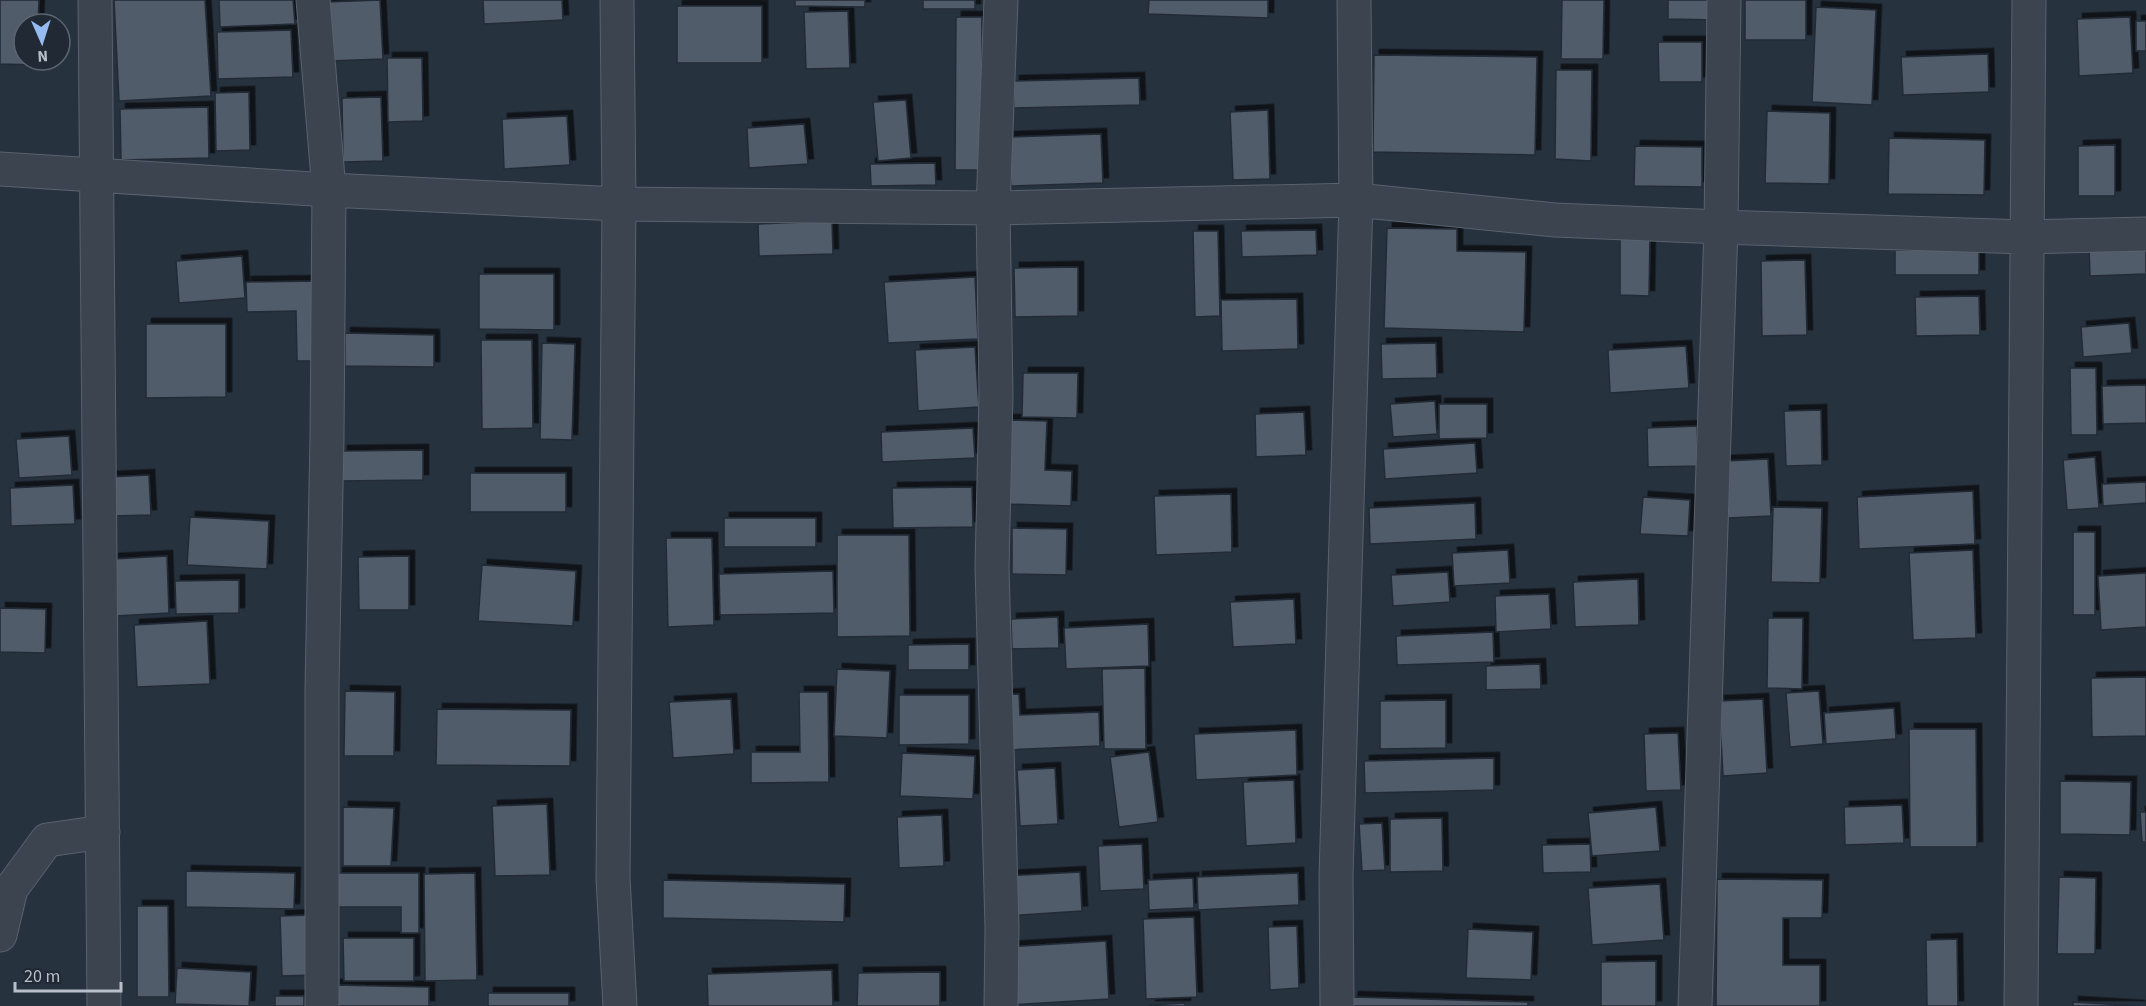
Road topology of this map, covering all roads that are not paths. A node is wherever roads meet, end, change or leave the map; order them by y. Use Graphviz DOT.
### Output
graph roads {
  1 [pos="95,0"];
  2 [pos="312,0"];
  3 [pos="617,0"];
  4 [pos="1001,0"];
  5 [pos="1354,0"];
  6 [pos="1724,0"];
  7 [pos="2029,0"];
  8 [pos="0,169"];
  9 [pos="98,175"];
  10 [pos="329,190"];
  11 [pos="1356,201"];
  12 [pos="619,204"];
  13 [pos="993,208"];
  14 [pos="1721,227"];
  15 [pos="2146,234"];
  16 [pos="2026,237"];
  17 [pos="103,832"];
  18 [pos="0,935"];
  19 [pos="105,1006"];
  20 [pos="322,1006"];
  21 [pos="620,1006"];
  22 [pos="1001,1006"];
  23 [pos="1337,1006"];
  24 [pos="1695,1006"];
  25 [pos="2021,1006"];
  1 -- 9 [label="street"];
  2 -- 10 [label="street"];
  3 -- 12 [label="street"];
  4 -- 13 [label="street"];
  5 -- 11 [label="street"];
  6 -- 14 [label="street"];
  7 -- 16 [label="street"];
  8 -- 9 [label="street"];
  9 -- 10 [label="street"];
  9 -- 17 [label="street"];
  10 -- 12 [label="street"];
  10 -- 20 [label="street"];
  11 -- 13 [label="street"];
  11 -- 14 [label="street"];
  11 -- 23 [label="street"];
  12 -- 13 [label="street"];
  12 -- 21 [label="street"];
  13 -- 22 [label="street"];
  14 -- 16 [label="street"];
  14 -- 24 [label="street"];
  15 -- 16 [label="street"];
  16 -- 25 [label="street"];
  17 -- 18 [label="street"];
  17 -- 19 [label="street"];
}
